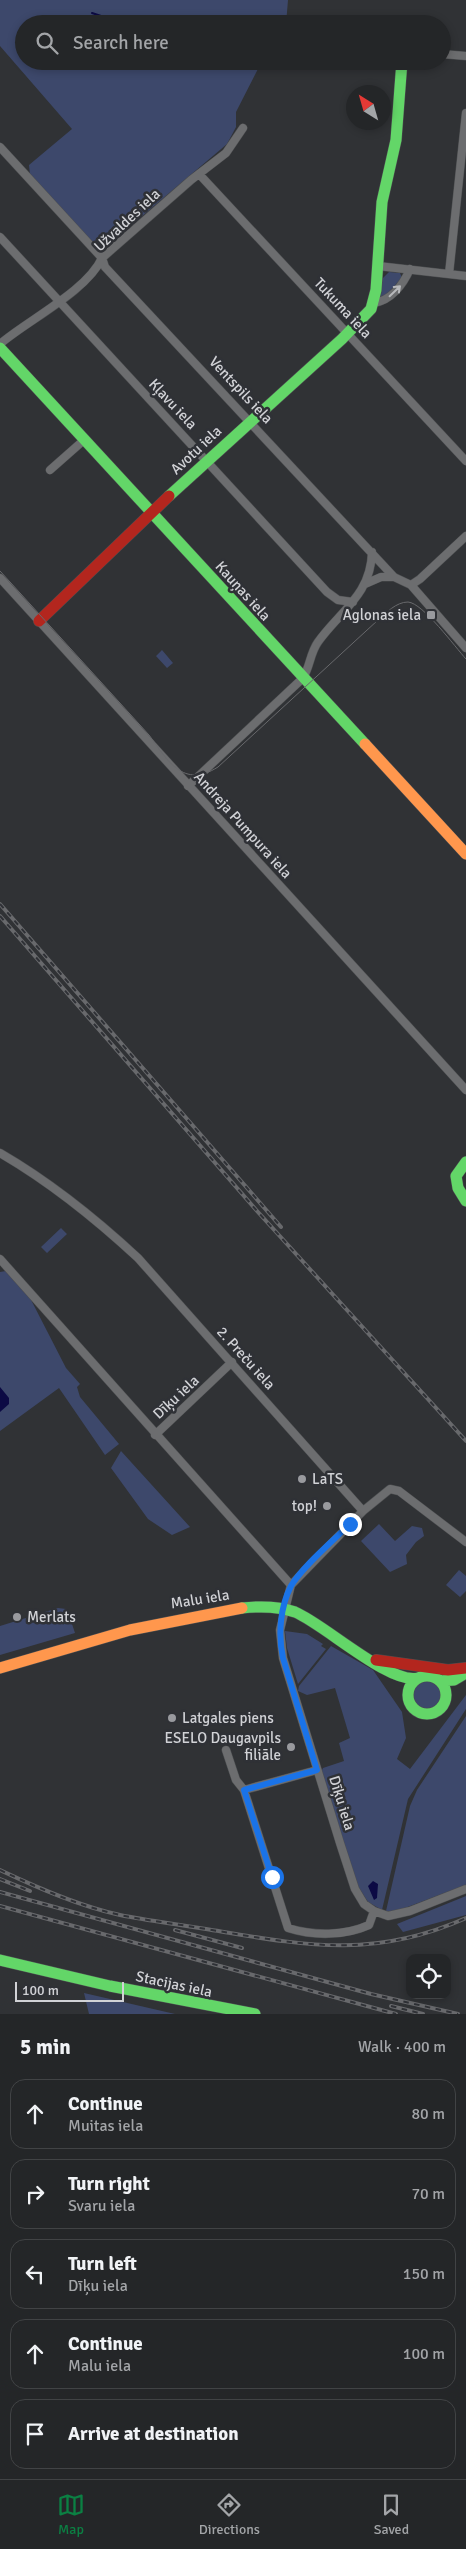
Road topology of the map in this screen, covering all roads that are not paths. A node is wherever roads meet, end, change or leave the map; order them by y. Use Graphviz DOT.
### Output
graph roads {
  1 [pos="451,55"];
  2 [pos="466,56"];
  3 [pos="401,70"];
  4 [pos="466,113"];
  5 [pos="243,128"];
  6 [pos="0,147"];
  7 [pos="199,174"];
  8 [pos="0,237"];
  9 [pos="102,258"];
  10 [pos="378,266"];
  11 [pos="410,269"];
  12 [pos="449,274"];
  13 [pos="466,276"];
  14 [pos="60,301"];
  15 [pos="374,303"];
  16 [pos="348,334"];
  17 [pos="0,346"];
  18 [pos="251,420"];
  19 [pos="84,440"];
  20 [pos="206,460"];
  21 [pos="466,461"];
  22 [pos="50,470"];
  23 [pos="152,513"];
  24 [pos="466,536"];
  25 [pos="372,552"];
  26 [pos="394,577"];
  27 [pos="0,578"];
  28 [pos="365,584"];
  29 [pos="411,585"];
  30 [pos="353,602"];
  31 [pos="39,621"];
  32 [pos="466,648"];
  33 [pos="303,678"];
  34 [pos="188,786"];
  35 [pos="464,849"];
  36 [pos="466,1090"];
  37 [pos="0,1153"];
  38 [pos="466,1162"];
  39 [pos="466,1201"];
  40 [pos="0,1259"];
  41 [pos="232,1362"];
  42 [pos="155,1435"];
  43 [pos="363,1511"];
  44 [pos="466,1542"];
  45 [pos="292,1586"];
  46 [pos="284,1608"];
  47 [pos="371,1659"];
  48 [pos="382,1667"];
  49 [pos="0,1668"];
  50 [pos="466,1668"];
  51 [pos="466,1673"];
  52 [pos="418,1678"];
  53 [pos="466,1680"];
  54 [pos="440,1681"];
  55 [pos="408,1692"];
  56 [pos="446,1697"];
  57 [pos="226,1750"];
  58 [pos="317,1770"];
  59 [pos="244,1790"];
  60 [pos="466,1889"];
  61 [pos="374,1911"];
  62 [pos="0,1960"];
  63 [pos="226,2012"];
  64 [pos="255,2014"];
  1 -- 2 [label="street"];
  3 -- 10 [label="street"];
  4 -- 12 [label="street"];
  5 -- 7 [label="street, Užvaldes iela"];
  6 -- 9 [label="street, Ventspils iela"];
  7 -- 9 [label="street, Užvaldes iela"];
  7 -- 16 [label="street, Tukuma iela"];
  8 -- 14 [label="street, Kļavu iela"];
  9 -- 14 [label="street, Užvaldes iela"];
  9 -- 18 [label="street, Ventspils iela"];
  10 -- 11 [label="street"];
  10 -- 15 [label="street"];
  11 -- 12 [label="street"];
  15 -- 11 [label="street, Avotu iela, one-way"];
  12 -- 13 [label="street"];
  14 -- 17 [label="street, Užvaldes iela"];
  14 -- 20 [label="street, Kļavu iela"];
  15 -- 16 [label="street, Avotu iela"];
  16 -- 18 [label="street, Avotu iela"];
  16 -- 21 [label="street, Tukuma iela"];
  17 -- 19 [label="street, Kauņas iela"];
  18 -- 20 [label="street, Avotu iela"];
  18 -- 25 [label="street, Ventspils iela"];
  19 -- 22 [label="street"];
  19 -- 23 [label="street, Kauņas iela"];
  20 -- 23 [label="street, Avotu iela"];
  20 -- 30 [label="street, Kļavu iela"];
  23 -- 31 [label="street, Avotu iela"];
  23 -- 33 [label="street, Kauņas iela"];
  24 -- 29 [label="street"];
  25 -- 26 [label="street, Ventspils iela"];
  25 -- 28 [label="street"];
  26 -- 28 [label="street"];
  26 -- 29 [label="street, Ventspils iela"];
  27 -- 31 [label="street, Andreja Pumpura iela"];
  28 -- 30 [label="street"];
  29 -- 32 [label="street, Ventspils iela"];
  30 -- 33 [label="street"];
  31 -- 34 [label="street, Andreja Pumpura iela"];
  33 -- 34 [label="street"];
  33 -- 35 [label="street, Kauņas iela"];
  34 -- 36 [label="street, Andreja Pumpura iela"];
  37 -- 41 [label="street, 2. Preču iela"];
  38 -- 39 [label="street"];
  40 -- 42 [label="street"];
  41 -- 42 [label="street, Dīķu iela"];
  41 -- 43 [label="street, 2. Preču iela"];
  42 -- 45 [label="street, Dīķu iela"];
  43 -- 44 [label="street"];
  43 -- 45 [label="street"];
  45 -- 46 [label="street"];
  46 -- 47 [label="street, Malu iela"];
  46 -- 49 [label="street, Malu iela"];
  46 -- 58 [label="street, Dīķu iela"];
  47 -- 48 [label="street, Malu iela"];
  47 -- 50 [label="street"];
  48 -- 52 [label="street"];
  48 -- 55 [label="street"];
  51 -- 54 [label="street"];
  52 -- 54 [label="street"];
  52 -- 55 [label="street"];
  53 -- 56 [label="street"];
  54 -- 56 [label="street"];
  55 -- 56 [label="street"];
  57 -- 59 [label="street"];
  58 -- 59 [label="street"];
  58 -- 61 [label="street, Dīķu iela"];
  59 -- 61 [label="street"];
  60 -- 61 [label="street"];
  62 -- 63 [label="street, Stacijas iela"];
  63 -- 64 [label="street, Stacijas iela"];
}
